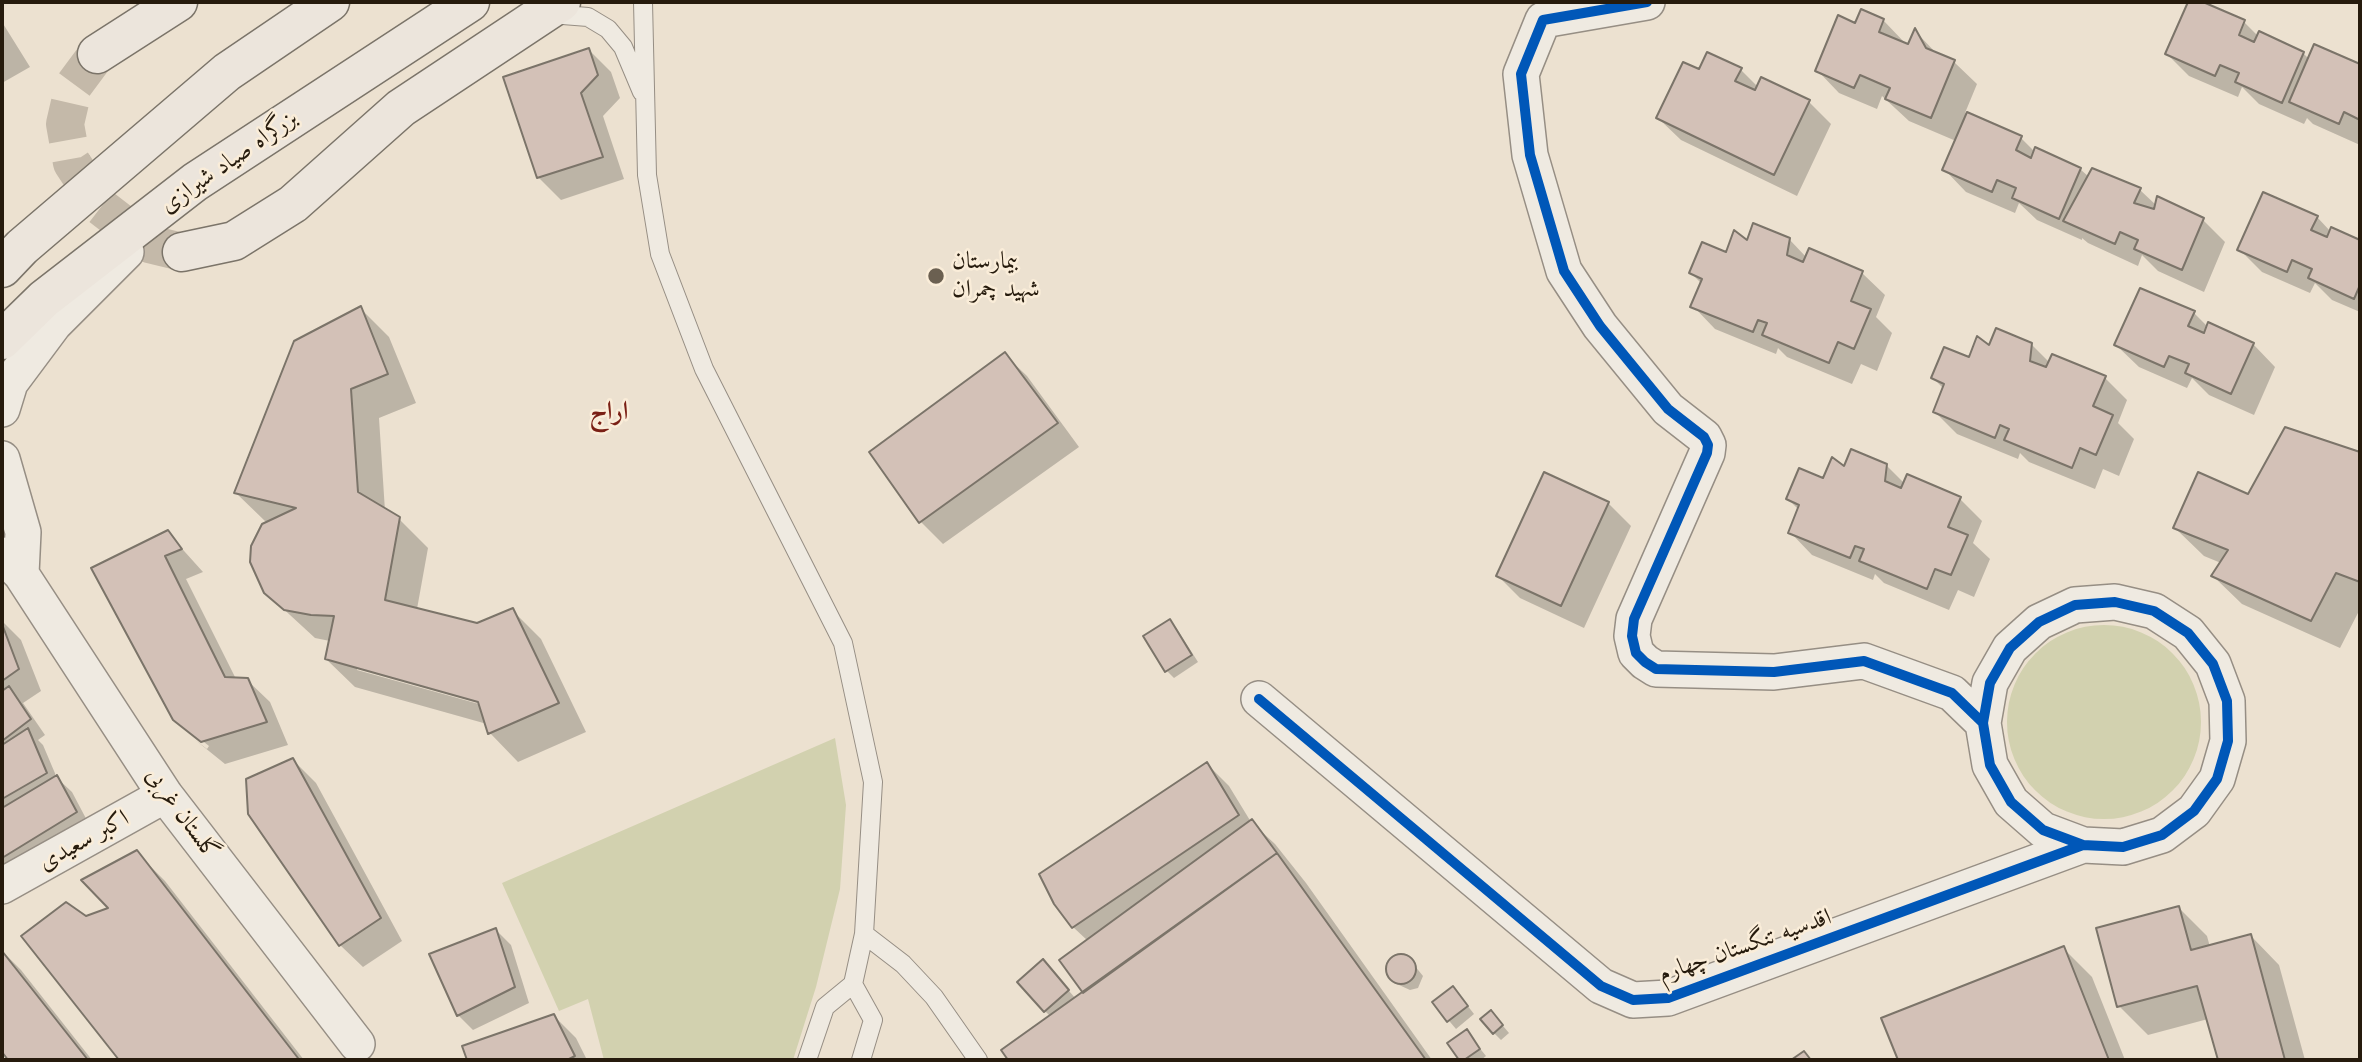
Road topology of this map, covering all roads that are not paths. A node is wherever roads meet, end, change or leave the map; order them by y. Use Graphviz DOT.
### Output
graph roads {
  1 [pos="178,2"];
  2 [pos="330,2"];
  3 [pos="470,2"];
  4 [pos="643,2"];
  5 [pos="1647,2"];
  6 [pos="552,8"];
  7 [pos="97,54"];
  8 [pos="647,103"];
  9 [pos="195,182"];
  10 [pos="182,252"];
  11 [pos="9,255"];
  12 [pos="2,340"];
  13 [pos="2,409"];
  14 [pos="2,459"];
  15 [pos="11,564"];
  16 [pos="1259,699"];
  17 [pos="1983,723"];
  18 [pos="165,795"];
  19 [pos="2083,845"];
  20 [pos="2,886"];
  21 [pos="864,934"];
  22 [pos="853,984"];
  23 [pos="357,1044"];
  24 [pos="807,1060"];
  25 [pos="861,1060"];
  26 [pos="978,1060"];
  1 -- 7 [label="highway"];
  2 -- 11 [label="highway"];
  3 -- 9 [label="highway, بزرگراه صیاد شیرازی"];
  4 -- 8 [label="lane"];
  5 -- 17 [label="street"];
  6 -- 8 [label="lane"];
  6 -- 10 [label="highway"];
  8 -- 21 [label="lane"];
  9 -- 12 [label="highway, بزرگراه صیاد شیرازی"];
  9 -- 13 [label="street"];
  14 -- 15 [label="street"];
  15 -- 18 [label="street, گلستان غربی"];
  16 -- 19 [label="street, اقدسیه تنگستان چهارم"];
  17 -- 19 [label="street"];
  17 -- 19 [label="street"];
  18 -- 20 [label="street, اکبر سعیدی"];
  18 -- 23 [label="street, گلستان غربی"];
  21 -- 22 [label="lane"];
  21 -- 26 [label="lane"];
  22 -- 24 [label="lane"];
  22 -- 25 [label="lane"];
}
